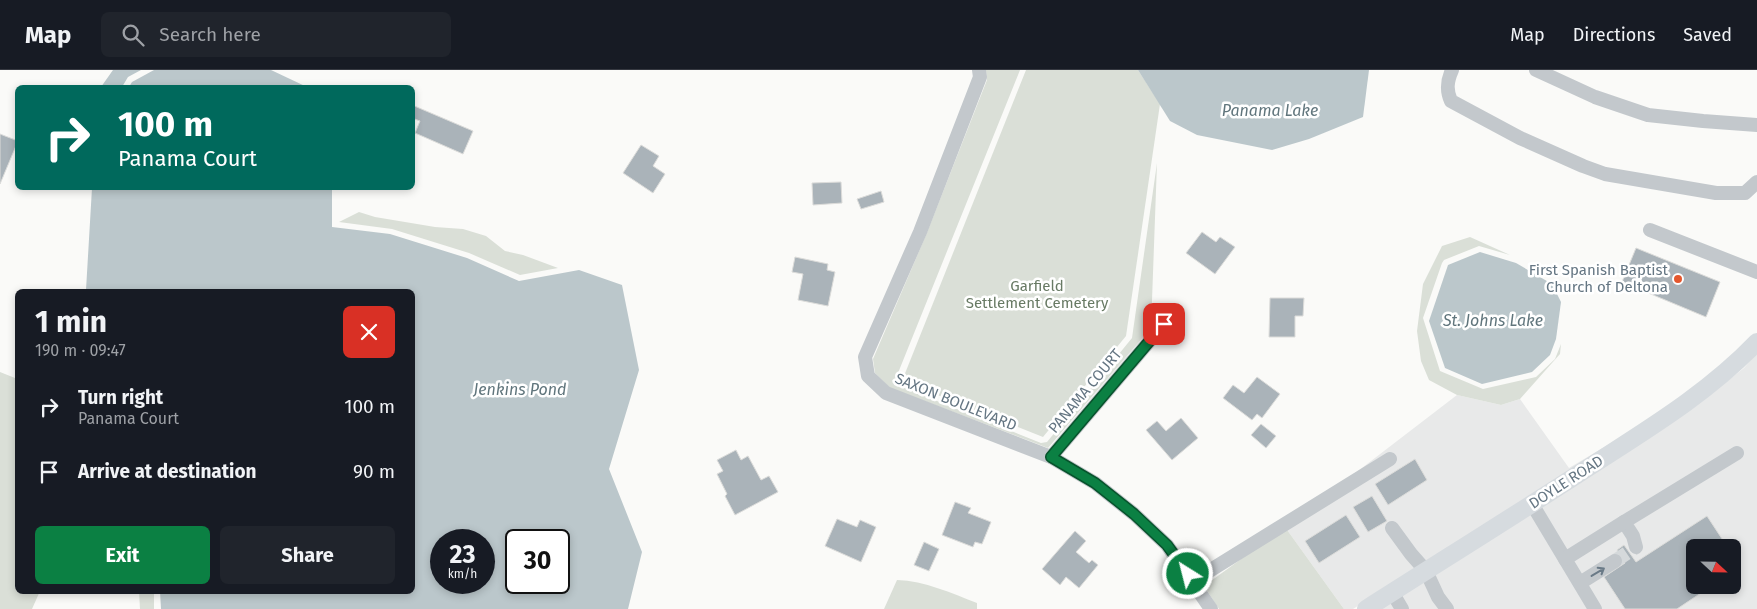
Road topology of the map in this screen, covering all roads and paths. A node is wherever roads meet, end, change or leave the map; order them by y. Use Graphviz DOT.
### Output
graph roads {
  1 [pos="979,70"];
  2 [pos="1452,70"];
  3 [pos="1536,70"];
  4 [pos="1757,125"];
  5 [pos="1757,182"];
  6 [pos="1650,230"];
  7 [pos="1757,272"];
  8 [pos="1164,324"];
  9 [pos="1757,342"];
  10 [pos="1737,452"];
  11 [pos="1051,457"];
  12 [pos="1390,459"];
  13 [pos="1532,504"];
  14 [pos="1624,522"];
  15 [pos="1392,528"];
  16 [pos="1636,547"];
  17 [pos="1565,558"];
  18 [pos="1615,561"];
  19 [pos="1426,571"];
  20 [pos="1193,581"];
  21 [pos="1580,583"];
  22 [pos="1392,592"];
  23 [pos="1211,609"];
  24 [pos="1366,609"];
  25 [pos="1402,609"];
  26 [pos="1447,609"];
  27 [pos="1595,609"];
  1 -- 11 [label="street, SAXON BOULEVARD"];
  2 -- 5 [label="street"];
  3 -- 4 [label="street"];
  6 -- 7 [label="street"];
  8 -- 11 [label="street, PANAMA COURT"];
  9 -- 13 [label="main road, DOYLE ROAD"];
  10 -- 14 [label="street"];
  11 -- 20 [label="street, SAXON BOULEVARD"];
  12 -- 20 [label="street"];
  13 -- 17 [label="street"];
  13 -- 19 [label="main road, DOYLE ROAD"];
  14 -- 16 [label="street"];
  14 -- 17 [label="street"];
  15 -- 19 [label="street"];
  17 -- 21 [label="street"];
  21 -- 18 [label="street, one-way"];
  19 -- 22 [label="main road, DOYLE ROAD"];
  19 -- 26 [label="street"];
  20 -- 23 [label="street, SAXON BOULEVARD"];
  21 -- 27 [label="street"];
  22 -- 24 [label="main road, DOYLE ROAD"];
  22 -- 25 [label="street"];
}
